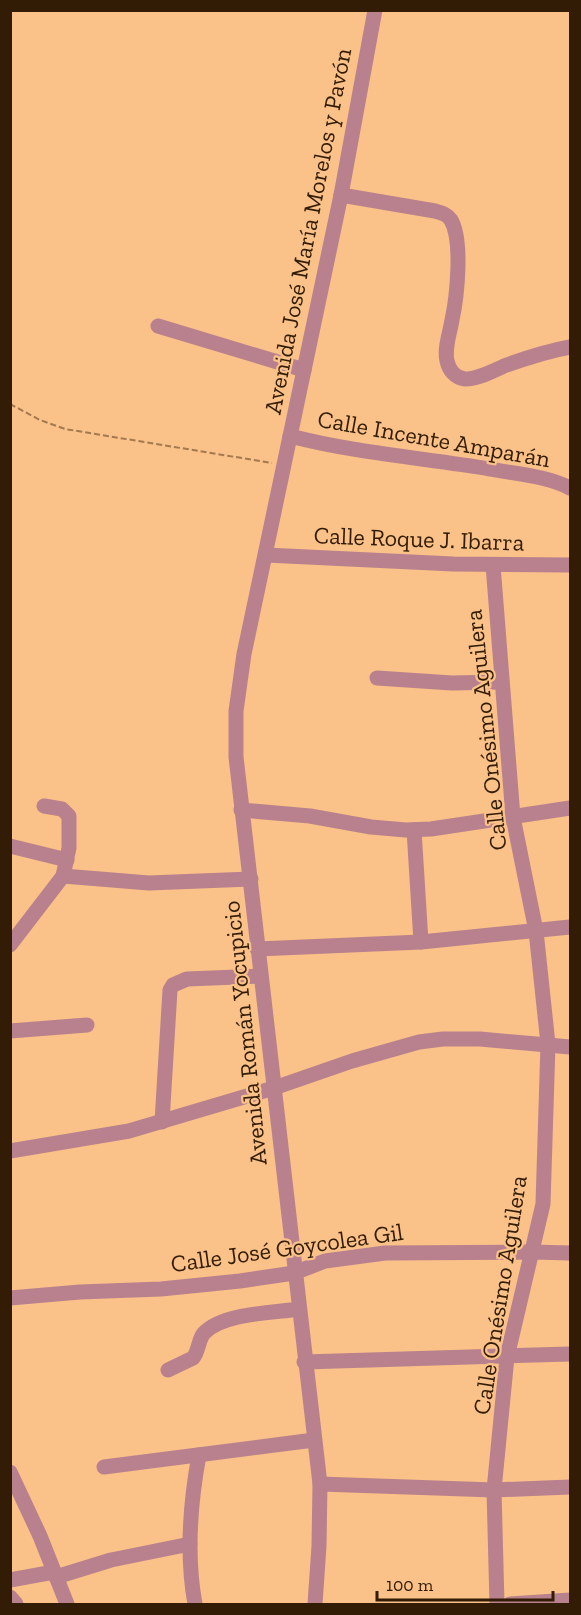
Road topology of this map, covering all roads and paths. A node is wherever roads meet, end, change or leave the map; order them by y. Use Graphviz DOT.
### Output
graph roads {
  1 [pos="375,10"];
  2 [pos="341,195"];
  3 [pos="158,326"];
  4 [pos="570,347"];
  5 [pos="304,370"];
  6 [pos="10,404"];
  7 [pos="290,439"];
  8 [pos="284,463"];
  9 [pos="570,488"];
  10 [pos="266,555"];
  11 [pos="493,565"];
  12 [pos="570,565"];
  13 [pos="376,678"];
  14 [pos="501,682"];
  15 [pos="44,806"];
  16 [pos="570,808"];
  17 [pos="241,810"];
  18 [pos="513,817"];
  19 [pos="414,830"];
  20 [pos="10,846"];
  21 [pos="68,854"];
  22 [pos="63,876"];
  23 [pos="85,878"];
  24 [pos="251,879"];
  25 [pos="570,927"];
  26 [pos="536,931"];
  27 [pos="421,942"];
  28 [pos="10,945"];
  29 [pos="257,949"];
  30 [pos="260,976"];
  31 [pos="87,1024"];
  32 [pos="10,1031"];
  33 [pos="548,1044"];
  34 [pos="570,1047"];
  35 [pos="274,1088"];
  36 [pos="162,1122"];
  37 [pos="10,1152"];
  38 [pos="533,1252"];
  39 [pos="570,1253"];
  40 [pos="294,1273"];
  41 [pos="10,1298"];
  42 [pos="299,1309"];
  43 [pos="570,1354"];
  44 [pos="507,1358"];
  45 [pos="304,1362"];
  46 [pos="168,1370"];
  47 [pos="314,1440"];
  48 [pos="199,1455"];
  49 [pos="105,1467"];
  50 [pos="10,1472"];
  51 [pos="320,1484"];
  52 [pos="570,1486"];
  53 [pos="494,1490"];
  54 [pos="190,1544"];
  55 [pos="55,1574"];
  56 [pos="10,1580"];
  57 [pos="10,1597"];
  58 [pos="570,1600"];
  59 [pos="16,1605"];
  60 [pos="67,1605"];
  61 [pos="195,1605"];
  62 [pos="315,1605"];
  63 [pos="497,1605"];
  64 [pos="510,1605"];
  1 -- 2 [label="street, Avenida José María Morelos y Pavón"];
  2 -- 4 [label="street"];
  2 -- 5 [label="street, Avenida José María Morelos y Pavón"];
  3 -- 5 [label="street"];
  5 -- 7 [label="street, Avenida José María Morelos y Pavón"];
  6 -- 8 [label="path"];
  7 -- 8 [label="street, Avenida José María Morelos y Pavón"];
  7 -- 9 [label="street, Calle Incente Amparán"];
  8 -- 10 [label="street, Avenida Román Yocupicio"];
  10 -- 11 [label="street, Calle Roque J. Ibarra"];
  10 -- 17 [label="street, Avenida Román Yocupicio"];
  11 -- 12 [label="street, Calle Roque J. Ibarra"];
  11 -- 14 [label="street, Calle Onésimo Aguilera"];
  13 -- 14 [label="street"];
  14 -- 18 [label="street, Calle Onésimo Aguilera"];
  15 -- 21 [label="street"];
  16 -- 18 [label="street"];
  17 -- 19 [label="street"];
  17 -- 24 [label="street, Avenida Román Yocupicio"];
  18 -- 19 [label="street"];
  18 -- 26 [label="street, Calle Onésimo Aguilera"];
  19 -- 27 [label="street"];
  20 -- 21 [label="street"];
  21 -- 22 [label="street"];
  21 -- 23 [label="street"];
  22 -- 23 [label="street"];
  22 -- 28 [label="street"];
  23 -- 24 [label="street"];
  24 -- 29 [label="street, Avenida Román Yocupicio"];
  25 -- 26 [label="street"];
  26 -- 27 [label="street"];
  26 -- 33 [label="street, Calle Onésimo Aguilera"];
  27 -- 29 [label="street"];
  29 -- 30 [label="street, Avenida Román Yocupicio"];
  30 -- 35 [label="street, Avenida Román Yocupicio"];
  30 -- 36 [label="street"];
  31 -- 32 [label="street"];
  33 -- 34 [label="street"];
  33 -- 35 [label="street"];
  33 -- 38 [label="street, Calle Onésimo Aguilera"];
  35 -- 36 [label="street"];
  35 -- 40 [label="street, Avenida Román Yocupicio"];
  36 -- 37 [label="street"];
  38 -- 39 [label="street, Calle José Goycolea Gil"];
  38 -- 40 [label="street, Calle José Goycolea Gil"];
  38 -- 44 [label="street, Calle Onésimo Aguilera"];
  40 -- 41 [label="street, Calle José Goycolea Gil"];
  40 -- 42 [label="street, Avenida Román Yocupicio"];
  42 -- 45 [label="street, Avenida Román Yocupicio"];
  42 -- 46 [label="street"];
  43 -- 44 [label="street"];
  44 -- 45 [label="street"];
  44 -- 53 [label="street, Calle Onésimo Aguilera"];
  45 -- 47 [label="street, Avenida Román Yocupicio"];
  47 -- 48 [label="street"];
  47 -- 51 [label="street, Avenida Román Yocupicio"];
  48 -- 49 [label="street"];
  48 -- 54 [label="street"];
  50 -- 55 [label="street"];
  51 -- 53 [label="street"];
  51 -- 62 [label="street, Avenida Román Yocupicio"];
  52 -- 53 [label="street"];
  53 -- 63 [label="street, Calle Onésimo Aguilera"];
  54 -- 55 [label="street"];
  54 -- 61 [label="street"];
  55 -- 56 [label="street"];
  55 -- 60 [label="street"];
  57 -- 59 [label="street"];
  58 -- 64 [label="street"];
}
